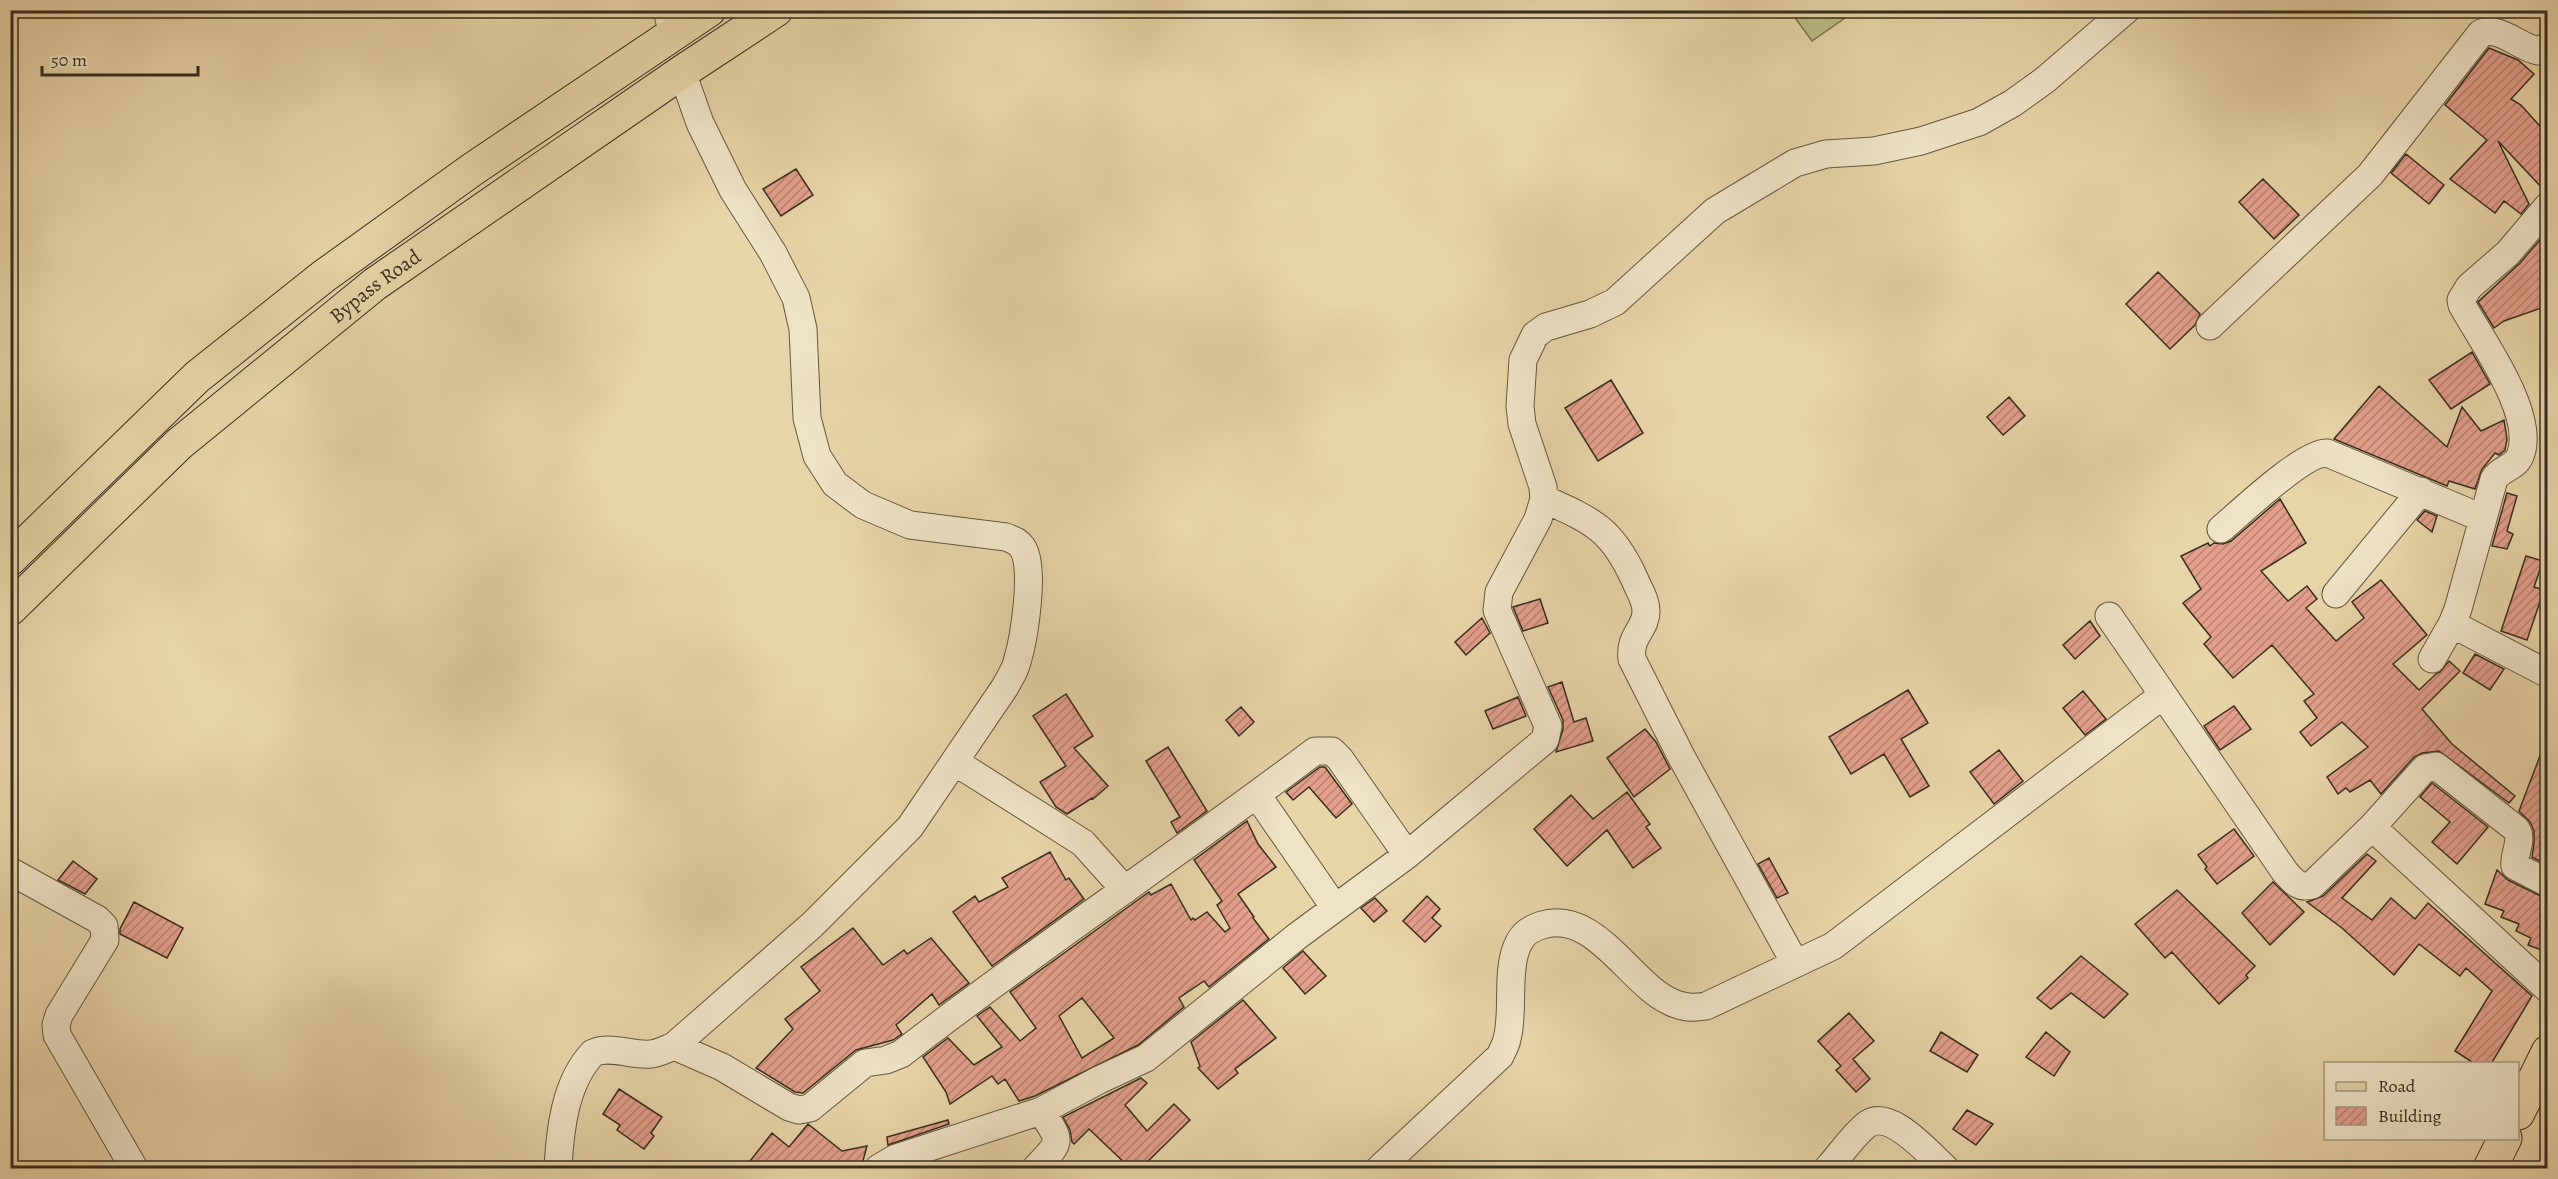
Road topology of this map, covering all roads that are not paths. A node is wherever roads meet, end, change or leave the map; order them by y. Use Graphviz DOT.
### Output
graph roads {
  1 [pos="709,10"];
  2 [pos="776,10"];
  3 [pos="2126,10"];
  4 [pos="670,23"];
  5 [pos="2547,46"];
  6 [pos="682,72"];
  7 [pos="2547,206"];
  8 [pos="2210,326"];
  9 [pos="2421,491"];
  10 [pos="1544,499"];
  11 [pos="2482,518"];
  12 [pos="2221,530"];
  13 [pos="10,559"];
  14 [pos="2336,594"];
  15 [pos="10,609"];
  16 [pos="2109,616"];
  17 [pos="2452,624"];
  18 [pos="2432,659"];
  19 [pos="2547,674"];
  20 [pos="2163,695"];
  21 [pos="955,762"];
  22 [pos="1257,795"];
  23 [pos="2372,827"];
  24 [pos="1407,855"];
  25 [pos="10,871"];
  26 [pos="2547,883"];
  27 [pos="1125,890"];
  28 [pos="1335,908"];
  29 [pos="1795,963"];
  30 [pos="2547,988"];
  31 [pos="674,1046"];
  32 [pos="2547,1052"];
  33 [pos="2519,1109"];
  34 [pos="1041,1111"];
  35 [pos="2504,1140"];
  36 [pos="134,1168"];
  37 [pos="558,1168"];
  38 [pos="879,1168"];
  39 [pos="1036,1168"];
  40 [pos="1380,1168"];
  41 [pos="1828,1168"];
  42 [pos="1945,1168"];
  43 [pos="2490,1168"];
  1 -- 4 [label="main road, Bypass Road"];
  2 -- 6 [label="main road, Bypass Road"];
  3 -- 10 [label="street"];
  4 -- 13 [label="main road, Bypass Road"];
  5 -- 8 [label="street"];
  6 -- 15 [label="main road, Bypass Road"];
  6 -- 21 [label="street"];
  7 -- 11 [label="street"];
  9 -- 11 [label="street"];
  9 -- 12 [label="street"];
  9 -- 14 [label="street"];
  10 -- 24 [label="street"];
  10 -- 29 [label="street"];
  11 -- 17 [label="street"];
  16 -- 20 [label="street"];
  17 -- 18 [label="street"];
  17 -- 19 [label="street"];
  20 -- 23 [label="street"];
  20 -- 29 [label="street"];
  21 -- 27 [label="street"];
  21 -- 31 [label="street"];
  22 -- 24 [label="street"];
  22 -- 27 [label="street"];
  22 -- 28 [label="street"];
  23 -- 26 [label="street"];
  23 -- 30 [label="street"];
  24 -- 28 [label="street"];
  25 -- 36 [label="street"];
  27 -- 31 [label="street"];
  28 -- 34 [label="street"];
  29 -- 40 [label="street"];
  31 -- 37 [label="street"];
  32 -- 33 [label="main road"];
  34 -- 38 [label="street"];
  34 -- 39 [label="street"];
  35 -- 43 [label="main road"];
  41 -- 42 [label="street"];
}
